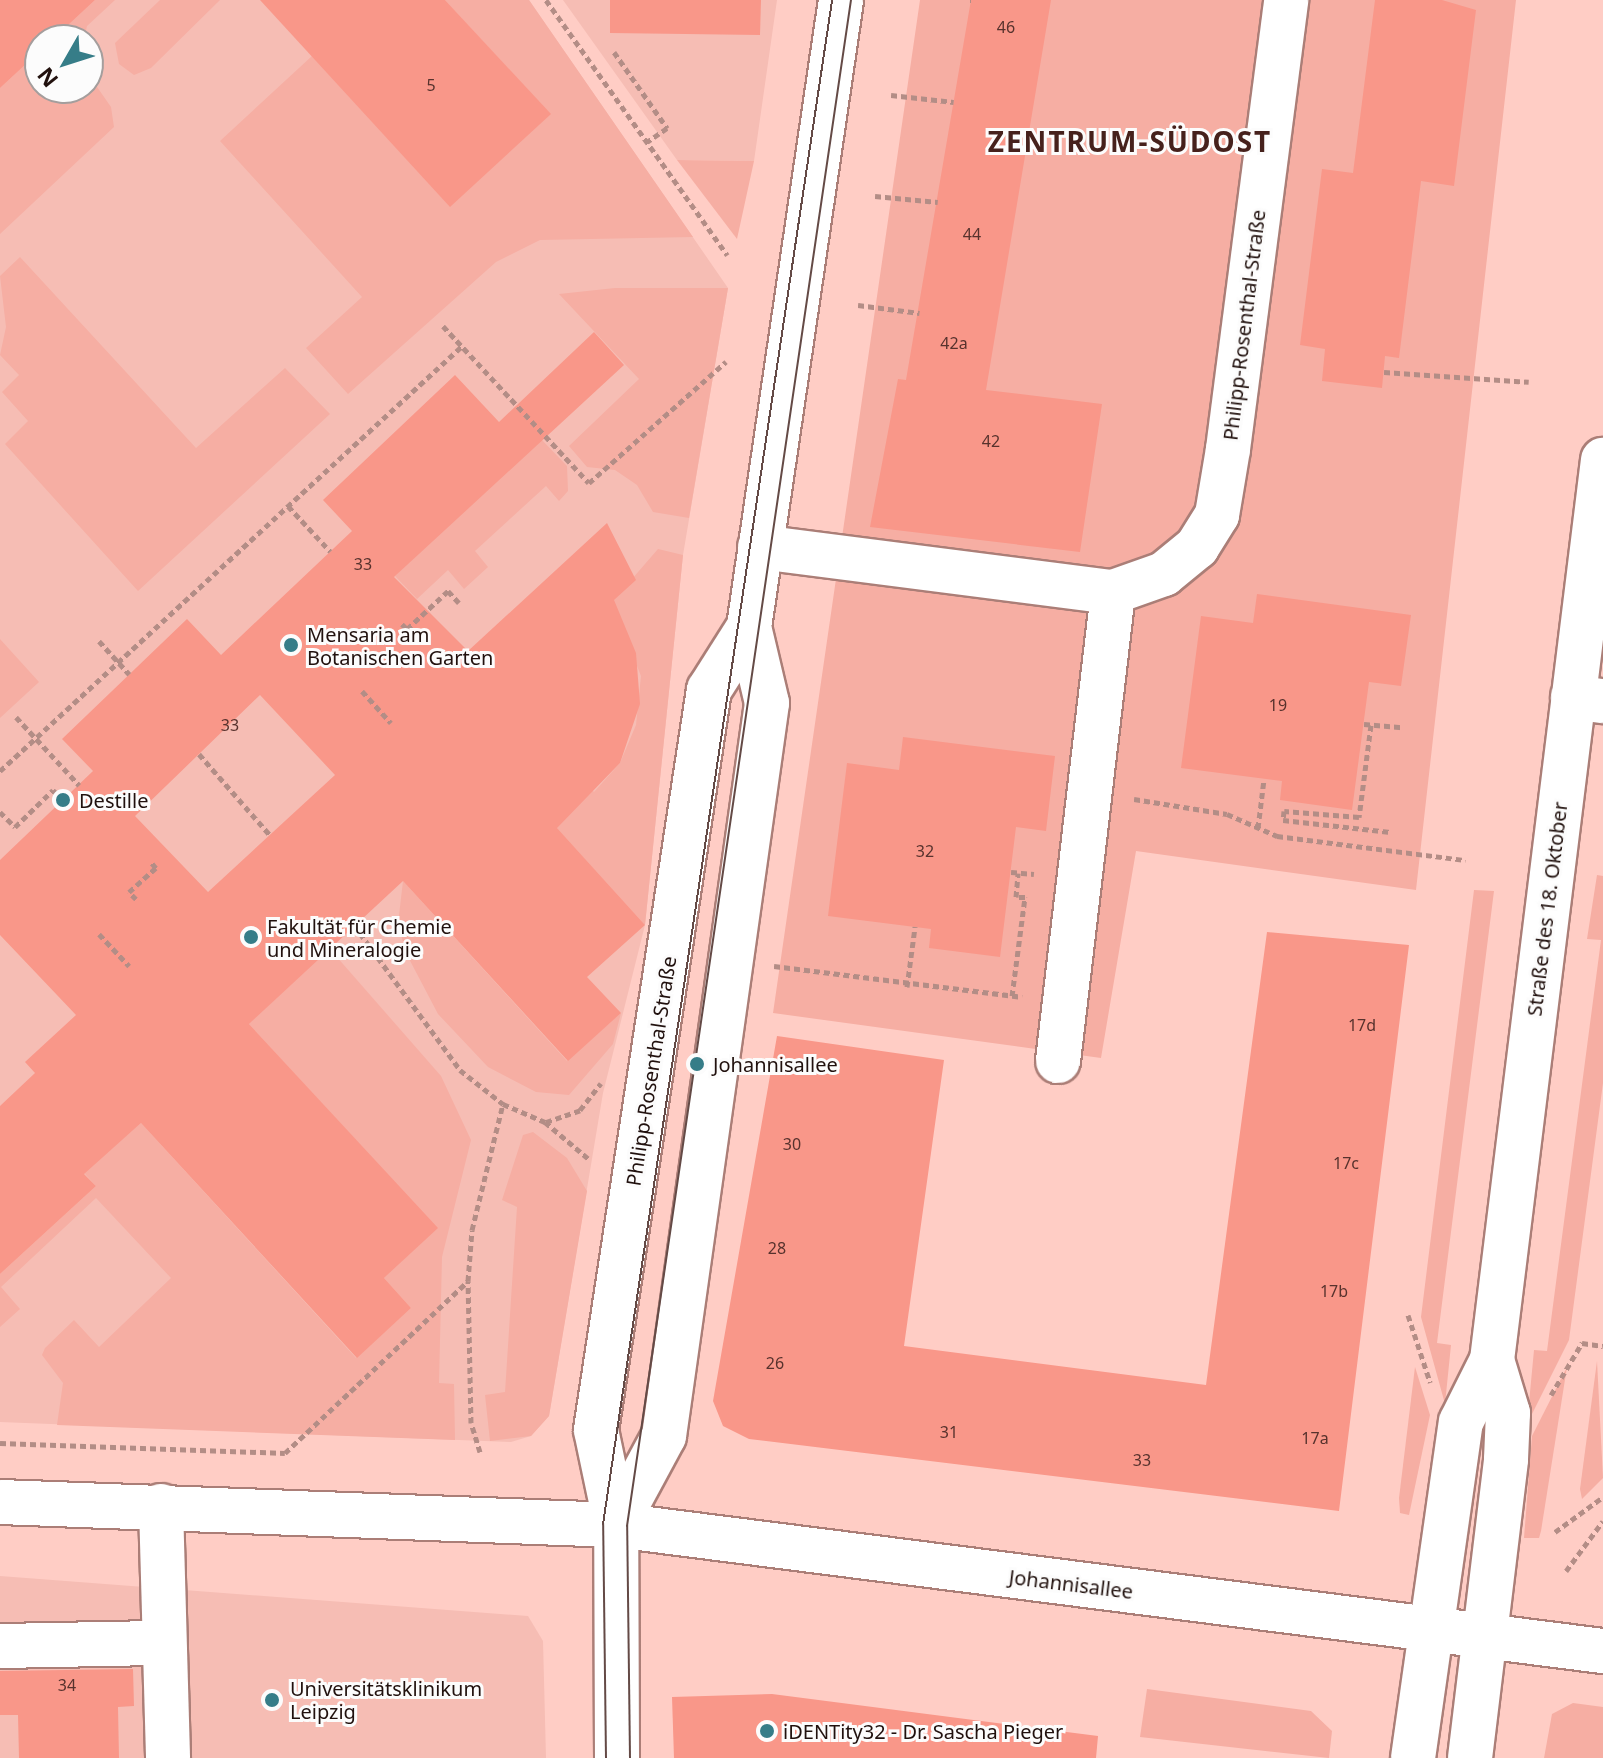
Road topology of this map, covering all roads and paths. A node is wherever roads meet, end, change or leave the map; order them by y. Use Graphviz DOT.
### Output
graph roads {
  1 [pos="546,0"];
  2 [pos="841,0"];
  3 [pos="1286,0"];
  4 [pos="614,52"];
  5 [pos="891,95"];
  6 [pos="954,102"];
  7 [pos="647,142"];
  8 [pos="875,196"];
  9 [pos="938,202"];
  10 [pos="727,255"];
  11 [pos="858,305"];
  12 [pos="919,313"];
  13 [pos="443,326"];
  14 [pos="462,346"];
  15 [pos="726,362"];
  16 [pos="1384,372"];
  17 [pos="1529,382"];
  18 [pos="1603,460"];
  19 [pos="288,506"];
  20 [pos="760,547"];
  21 [pos="330,551"];
  22 [pos="1113,592"];
  23 [pos="459,603"];
  24 [pos="402,624"];
  25 [pos="749,627"];
  26 [pos="99,641"];
  27 [pos="117,661"];
  28 [pos="129,674"];
  29 [pos="362,691"];
  30 [pos="1588,699"];
  31 [pos="16,717"];
  32 [pos="391,723"];
  33 [pos="1364,724"];
  34 [pos="1371,725"];
  35 [pos="1402,727"];
  36 [pos="36,738"];
  37 [pos="199,754"];
  38 [pos="0,771"];
  39 [pos="1264,779"];
  40 [pos="79,785"];
  41 [pos="1091,795"];
  42 [pos="63,800"];
  43 [pos="0,812"];
  44 [pos="1258,828"];
  45 [pos="1390,832"];
  46 [pos="270,835"];
  47 [pos="1465,860"];
  48 [pos="151,862"];
  49 [pos="1034,874"];
  50 [pos="136,899"];
  51 [pos="354,925"];
  52 [pos="915,927"];
  53 [pos="99,934"];
  54 [pos="758,964"];
  55 [pos="129,966"];
  56 [pos="907,987"];
  57 [pos="1012,996"];
  58 [pos="1066,999"];
  59 [pos="1058,1061"];
  60 [pos="607,1075"];
  61 [pos="503,1104"];
  62 [pos="545,1122"];
  63 [pos="602,1172"];
  64 [pos="468,1281"];
  65 [pos="1582,1343"];
  66 [pos="1603,1346"];
  67 [pos="1492,1360"];
  68 [pos="0,1443"];
  69 [pos="480,1452"];
  70 [pos="1603,1497"];
  71 [pos="0,1502"];
  72 [pos="161,1506"];
  73 [pos="1603,1521"];
  74 [pos="616,1525"];
  75 [pos="1555,1532"];
  76 [pos="1566,1571"];
  77 [pos="1430,1630"];
  78 [pos="1488,1636"];
  79 [pos="162,1643"];
  80 [pos="0,1646"];
  81 [pos="1603,1651"];
  82 [pos="168,1758"];
  83 [pos="617,1758"];
  84 [pos="1413,1758"];
  85 [pos="1470,1758"];
  1 -- 7 [label="path"];
  2 -- 20 [label="street, Philipp-Rosenthal-Straße"];
  3 -- 22 [label="street, Philipp-Rosenthal-Straße"];
  4 -- 7 [label="path"];
  5 -- 6 [label="path"];
  7 -- 10 [label="path"];
  8 -- 9 [label="path"];
  11 -- 12 [label="path"];
  13 -- 14 [label="path"];
  14 -- 15 [label="path"];
  14 -- 19 [label="path"];
  16 -- 17 [label="path"];
  18 -- 30 [label="street, Straße des 18. Oktober"];
  19 -- 21 [label="path"];
  19 -- 27 [label="path"];
  20 -- 22 [label="street, Philipp-Rosenthal-Straße"];
  20 -- 25 [label="street, Philipp-Rosenthal-Straße"];
  22 -- 41 [label="street"];
  23 -- 24 [label="path"];
  25 -- 74 [label="street, Philipp-Rosenthal-Straße"];
  25 -- 74 [label="street, Philipp-Rosenthal-Straße"];
  26 -- 27 [label="path"];
  27 -- 28 [label="path"];
  27 -- 36 [label="path"];
  29 -- 32 [label="path"];
  30 -- 67 [label="street, Straße des 18. Oktober"];
  31 -- 36 [label="path"];
  33 -- 34 [label="path"];
  34 -- 35 [label="path"];
  34 -- 45 [label="path"];
  36 -- 38 [label="path"];
  36 -- 40 [label="path"];
  37 -- 46 [label="path"];
  39 -- 44 [label="path"];
  41 -- 44 [label="path"];
  41 -- 58 [label="street"];
  42 -- 43 [label="path"];
  44 -- 47 [label="path"];
  48 -- 50 [label="path"];
  49 -- 57 [label="path"];
  51 -- 61 [label="path"];
  52 -- 56 [label="path"];
  53 -- 55 [label="path"];
  54 -- 56 [label="path"];
  56 -- 57 [label="path"];
  57 -- 58 [label="path"];
  58 -- 59 [label="street"];
  60 -- 62 [label="path"];
  61 -- 62 [label="path"];
  61 -- 64 [label="path"];
  62 -- 63 [label="path"];
  64 -- 68 [label="path"];
  64 -- 69 [label="path"];
  65 -- 66 [label="path"];
  67 -- 77 [label="street, Straße des 18. Oktober"];
  67 -- 78 [label="street, Straße des 18. Oktober"];
  70 -- 75 [label="path"];
  71 -- 72 [label="street, Johannisallee"];
  72 -- 74 [label="street, Johannisallee"];
  72 -- 79 [label="street"];
  73 -- 76 [label="path"];
  74 -- 77 [label="street, Johannisallee"];
  74 -- 83 [label="street, Philipp-Rosenthal-Straße"];
  77 -- 78 [label="street"];
  77 -- 84 [label="street, Straße des 18. Oktober"];
  78 -- 81 [label="street"];
  78 -- 85 [label="street, Straße des 18. Oktober"];
  79 -- 80 [label="street"];
  79 -- 82 [label="street"];
}
